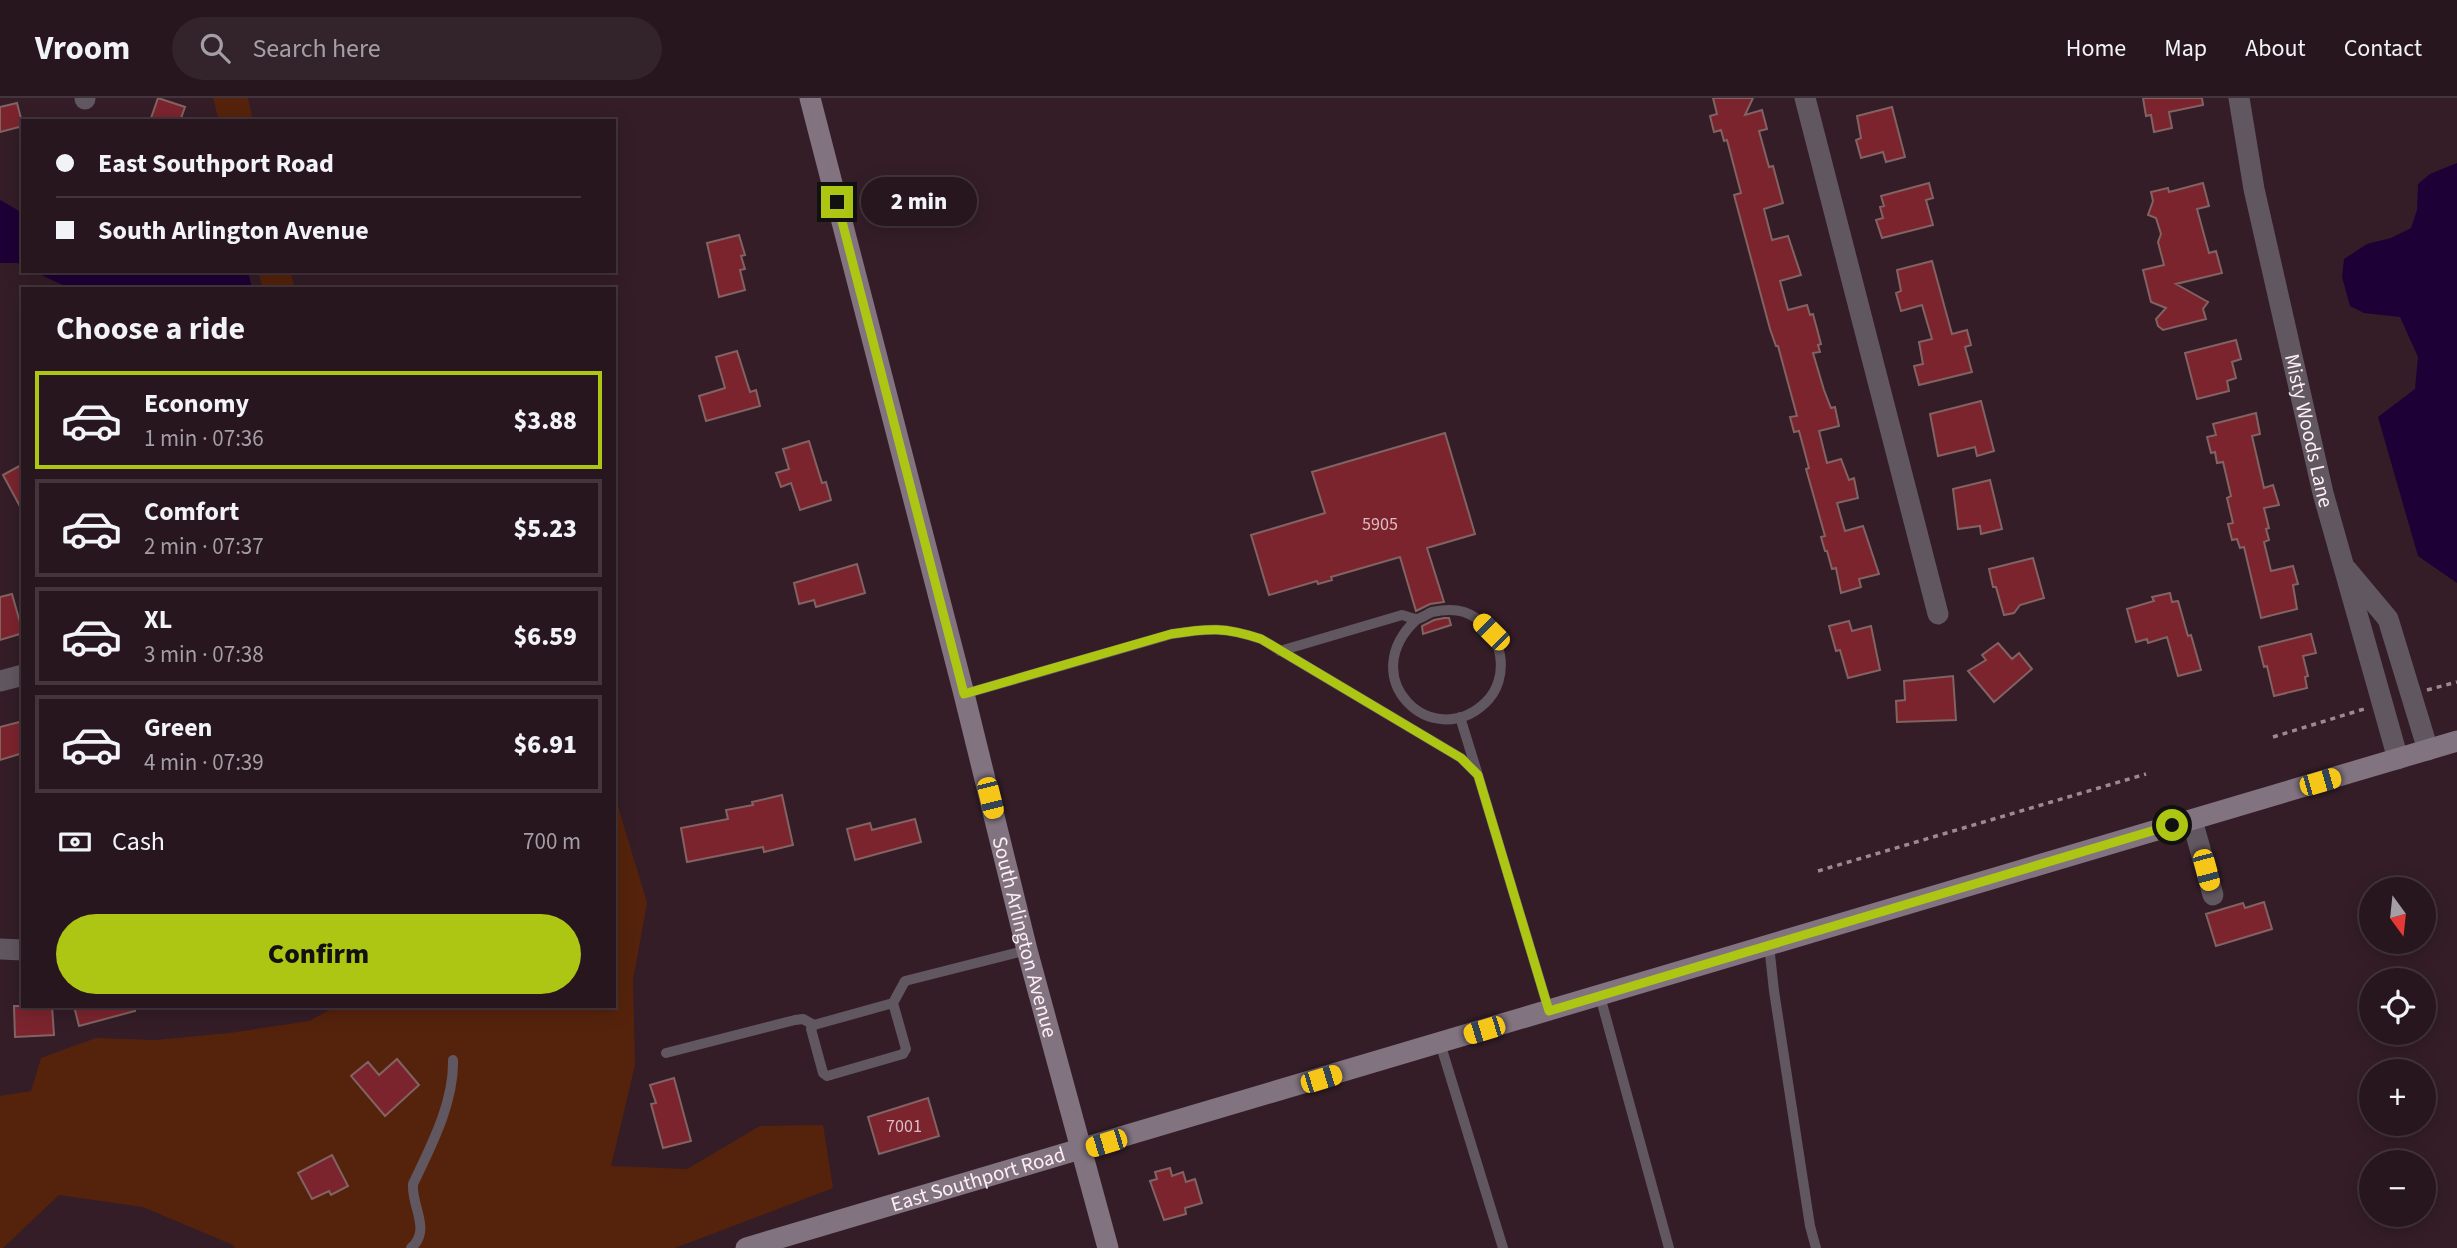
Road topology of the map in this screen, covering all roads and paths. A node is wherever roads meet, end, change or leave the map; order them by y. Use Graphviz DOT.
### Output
graph roads {
  1 [pos="810,98"];
  2 [pos="1805,98"];
  3 [pos="2239,98"];
  4 [pos="2343,566"];
  5 [pos="1938,614"];
  6 [pos="1417,619"];
  7 [pos="1280,651"];
  8 [pos="21,676"];
  9 [pos="0,681"];
  10 [pos="2457,682"];
  11 [pos="2424,691"];
  12 [pos="964,694"];
  13 [pos="2369,707"];
  14 [pos="1461,718"];
  15 [pos="2273,737"];
  16 [pos="2457,741"];
  17 [pos="2428,750"];
  18 [pos="2398,759"];
  19 [pos="2146,774"];
  20 [pos="1478,775"];
  21 [pos="2192,820"];
  22 [pos="1818,872"];
  23 [pos="2213,895"];
  24 [pos="1769,945"];
  25 [pos="0,948"];
  26 [pos="21,950"];
  27 [pos="1027,950"];
  28 [pos="1600,996"];
  29 [pos="893,1003"];
  30 [pos="1549,1011"];
  31 [pos="814,1025"];
  32 [pos="1440,1043"];
  33 [pos="666,1054"];
  34 [pos="453,1060"];
  35 [pos="1082,1150"];
  36 [pos="411,1248"];
  37 [pos="746,1248"];
  38 [pos="1108,1248"];
  39 [pos="1503,1248"];
  40 [pos="1669,1248"];
  41 [pos="1816,1248"];
  1 -- 12 [label="main road, South Arlington Avenue"];
  2 -- 5 [label="street"];
  3 -- 4 [label="street, Misty Woods Lane"];
  4 -- 17 [label="street"];
  4 -- 18 [label="street, Misty Woods Lane"];
  6 -- 7 [label="lane"];
  6 -- 14 [label="lane"];
  6 -- 14 [label="lane"];
  7 -- 12 [label="lane"];
  7 -- 20 [label="lane"];
  8 -- 9 [label="street"];
  10 -- 11 [label="path"];
  12 -- 27 [label="main road, South Arlington Avenue"];
  13 -- 15 [label="path"];
  14 -- 20 [label="lane"];
  16 -- 17 [label="main road, East Southport Road"];
  17 -- 18 [label="main road, East Southport Road"];
  18 -- 21 [label="main road, East Southport Road"];
  19 -- 22 [label="path"];
  20 -- 30 [label="lane"];
  21 -- 23 [label="street"];
  21 -- 24 [label="main road, East Southport Road"];
  24 -- 28 [label="main road, East Southport Road"];
  24 -- 41 [label="lane"];
  25 -- 26 [label="street"];
  27 -- 29 [label="lane"];
  27 -- 35 [label="main road, South Arlington Avenue"];
  28 -- 30 [label="main road, East Southport Road"];
  28 -- 40 [label="lane"];
  29 -- 31 [label="lane"];
  29 -- 31 [label="lane"];
  30 -- 32 [label="main road, East Southport Road"];
  31 -- 33 [label="lane"];
  32 -- 35 [label="main road, East Southport Road"];
  32 -- 39 [label="lane"];
  34 -- 36 [label="lane"];
  35 -- 37 [label="main road, East Southport Road"];
  35 -- 38 [label="main road, South Arlington Avenue"];
}
